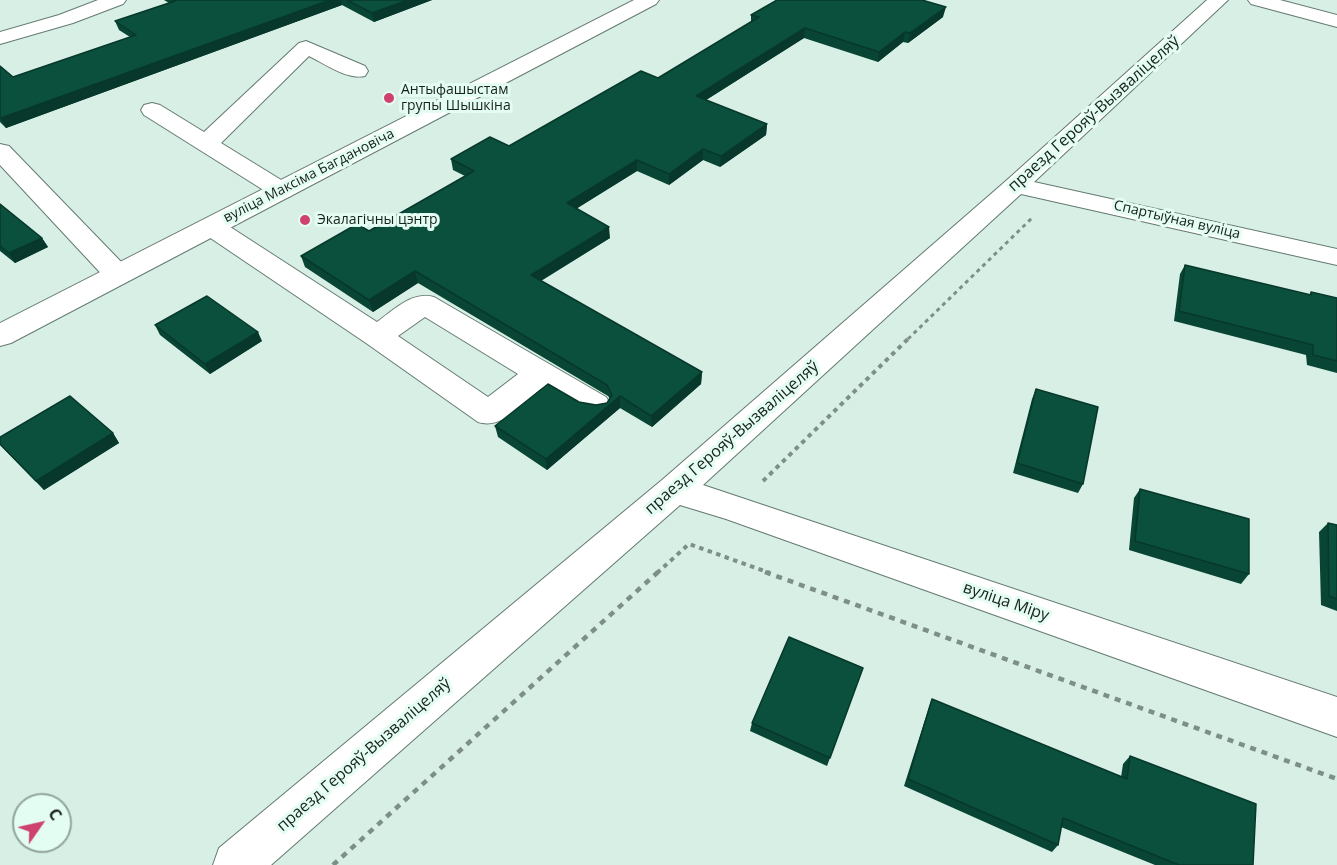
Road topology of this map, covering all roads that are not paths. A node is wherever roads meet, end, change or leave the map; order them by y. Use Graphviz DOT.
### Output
graph roads {
  1 [pos="116,0"];
  2 [pos="649,0"];
  3 [pos="1218,0"];
  4 [pos="1258,0"];
  5 [pos="1337,21"];
  6 [pos="0,38"];
  7 [pos="357,70"];
  8 [pos="152,110"];
  9 [pos="206,144"];
  10 [pos="0,151"];
  11 [pos="1016,185"];
  12 [pos="282,191"];
  13 [pos="212,227"];
  14 [pos="1337,256"];
  15 [pos="118,275"];
  16 [pos="0,336"];
  17 [pos="377,336"];
  18 [pos="540,373"];
  19 [pos="595,405"];
  20 [pos="674,490"];
  21 [pos="1337,717"];
  22 [pos="236,865"];
  1 -- 6 [label="street"];
  2 -- 12 [label="street, вуліца Максіма Багдановіча"];
  3 -- 11 [label="street, праезд Герояў-Вызваліцеляў"];
  4 -- 5 [label="street"];
  7 -- 9 [label="street"];
  8 -- 9 [label="street"];
  9 -- 12 [label="street"];
  10 -- 15 [label="street"];
  11 -- 14 [label="street, Спартыўная вуліца"];
  11 -- 20 [label="street, праезд Герояў-Вызваліцеляў"];
  12 -- 13 [label="street, вуліца Максіма Багдановіча"];
  13 -- 15 [label="street, вуліца Максіма Багдановіча"];
  13 -- 17 [label="street"];
  15 -- 16 [label="street, вуліца Максіма Багдановіча"];
  17 -- 18 [label="street"];
  17 -- 18 [label="street"];
  18 -- 19 [label="street"];
  20 -- 21 [label="street, вуліца Міру"];
  20 -- 22 [label="street, праезд Герояў-Вызваліцеляў"];
}
